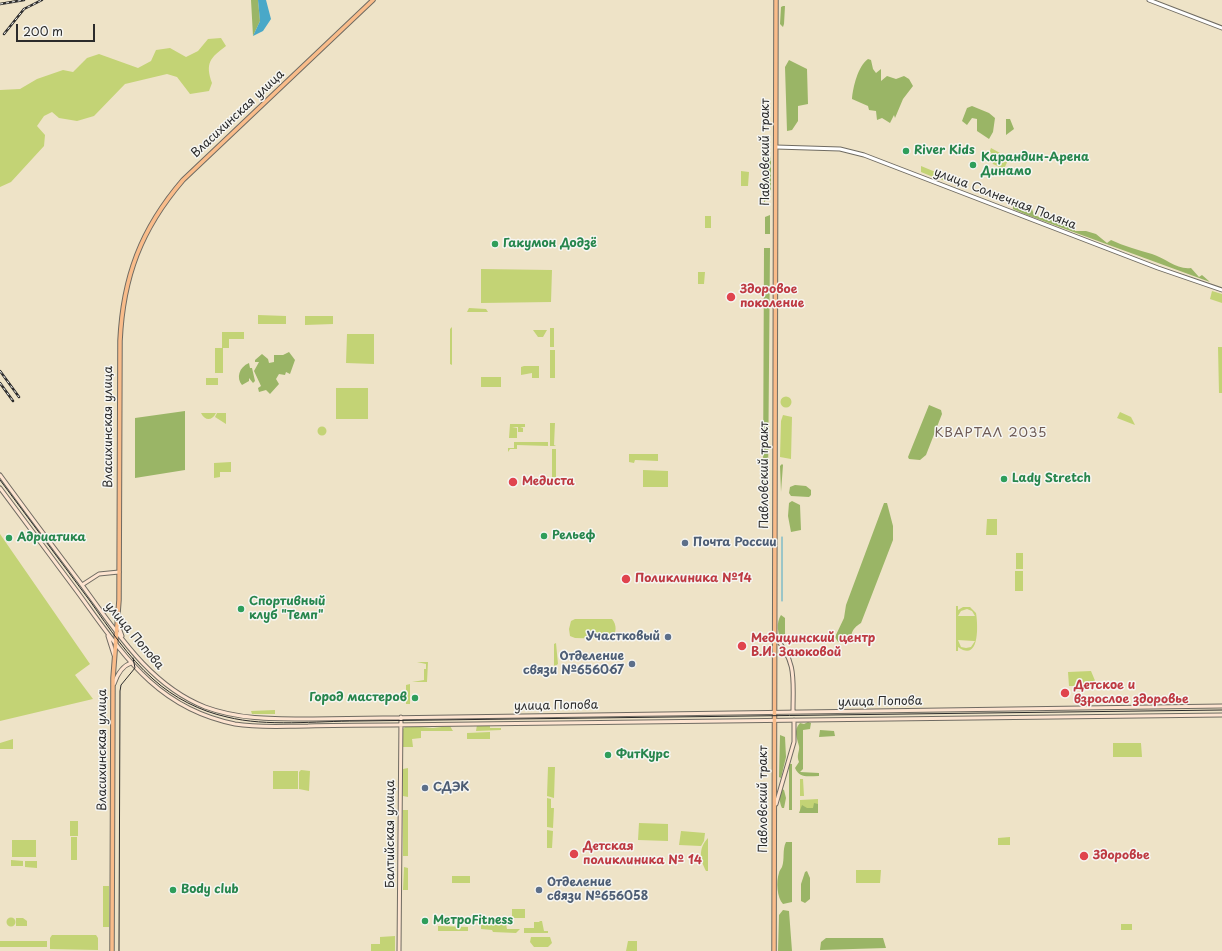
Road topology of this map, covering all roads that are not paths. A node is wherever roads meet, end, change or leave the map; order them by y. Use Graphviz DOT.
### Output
graph roads {
  1 [pos="373,0"];
  2 [pos="776,0"];
  3 [pos="1149,0"];
  4 [pos="1222,28"];
  5 [pos="776,147"];
  6 [pos="1222,290"];
  7 [pos="0,475"];
  8 [pos="0,488"];
  9 [pos="119,572"];
  10 [pos="82,585"];
  11 [pos="118,625"];
  12 [pos="105,629"];
  13 [pos="116,632"];
  14 [pos="775,636"];
  15 [pos="115,643"];
  16 [pos="127,645"];
  17 [pos="114,655"];
  18 [pos="131,664"];
  19 [pos="113,686"];
  20 [pos="1222,706"];
  21 [pos="859,711"];
  22 [pos="775,712"];
  23 [pos="793,712"];
  24 [pos="683,714"];
  25 [pos="1222,715"];
  26 [pos="401,717"];
  27 [pos="378,718"];
  28 [pos="859,719"];
  29 [pos="775,720"];
  30 [pos="794,720"];
  31 [pos="683,722"];
  32 [pos="378,725"];
  33 [pos="400,725"];
  34 [pos="774,811"];
  35 [pos="112,951"];
  36 [pos="399,951"];
  37 [pos="774,951"];
  1 -- 9 [label="main road, Власихинская улица"];
  2 -- 5 [label="main road, Павловский тракт"];
  3 -- 4 [label="street"];
  5 -- 6 [label="street, улица Солнечная Поляна"];
  5 -- 14 [label="main road, Павловский тракт"];
  7 -- 10 [label="main road, улица Попова"];
  8 -- 12 [label="main road, улица Попова"];
  9 -- 10 [label="main road"];
  9 -- 11 [label="main road, Власихинская улица"];
  10 -- 13 [label="main road, улица Попова"];
  11 -- 13 [label="main road, Власихинская улица"];
  11 -- 16 [label="main road"];
  12 -- 15 [label="main road, улица Попова"];
  12 -- 17 [label="main road"];
  13 -- 15 [label="main road, Власихинская улица"];
  13 -- 16 [label="main road, улица Попова"];
  14 -- 22 [label="main road, Павловский тракт"];
  14 -- 23 [label="main road"];
  15 -- 17 [label="main road, Власихинская улица"];
  15 -- 18 [label="main road, улица Попова"];
  16 -- 27 [label="main road, улица Попова"];
  17 -- 19 [label="main road, Власихинская улица"];
  18 -- 19 [label="main road"];
  18 -- 32 [label="main road, улица Попова"];
  19 -- 35 [label="main road, Власихинская улица"];
  20 -- 21 [label="main road, улица Попова"];
  21 -- 23 [label="main road, улица Попова"];
  21 -- 28 [label="main road"];
  22 -- 23 [label="main road, улица Попова"];
  22 -- 24 [label="main road, улица Попова"];
  22 -- 29 [label="main road, Павловский тракт"];
  24 -- 26 [label="main road, улица Попова"];
  24 -- 31 [label="main road"];
  25 -- 28 [label="main road, улица Попова"];
  26 -- 27 [label="main road, улица Попова"];
  26 -- 33 [label="main road, Балтийская улица"];
  27 -- 32 [label="main road"];
  28 -- 30 [label="main road, улица Попова"];
  29 -- 30 [label="main road, улица Попова"];
  29 -- 31 [label="main road, улица Попова"];
  29 -- 34 [label="main road, Павловский тракт"];
  30 -- 34 [label="main road"];
  31 -- 33 [label="main road, улица Попова"];
  32 -- 33 [label="main road, улица Попова"];
  33 -- 36 [label="main road, Балтийская улица"];
  34 -- 37 [label="main road, Павловский тракт"];
}
